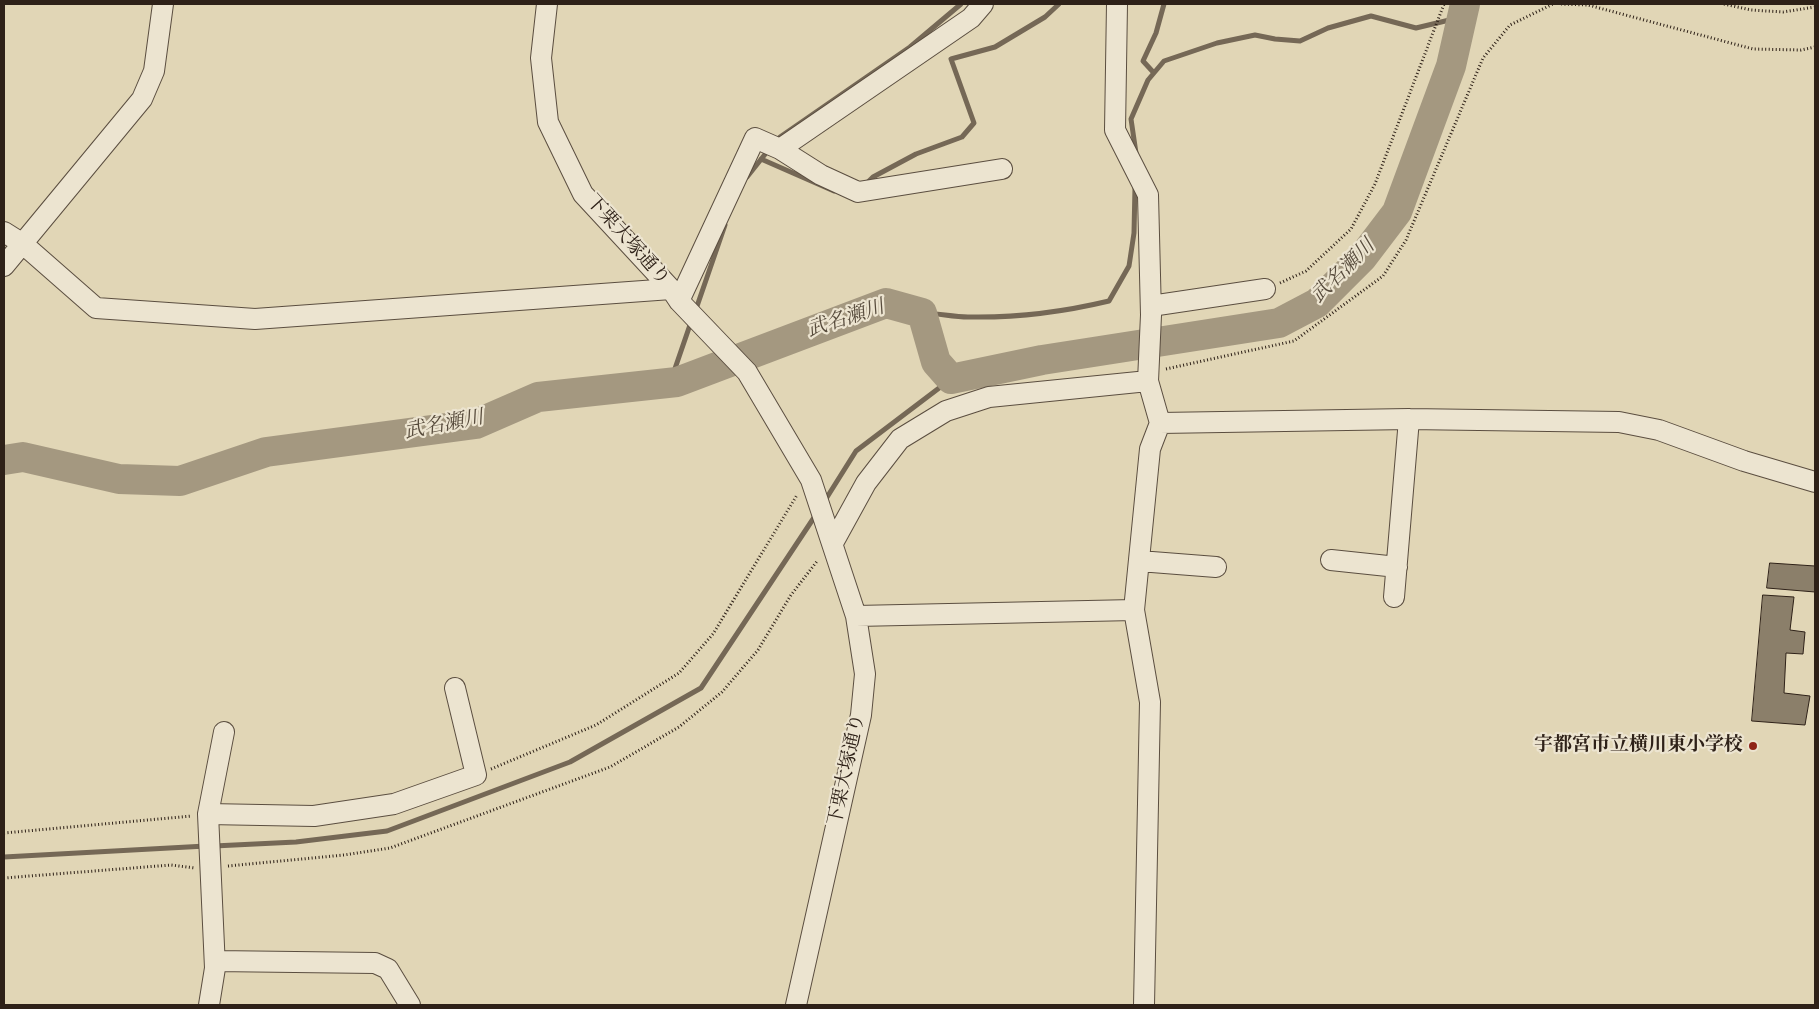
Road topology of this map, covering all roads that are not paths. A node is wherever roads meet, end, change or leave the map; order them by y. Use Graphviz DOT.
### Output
graph roads {
  1 [pos="163,4"];
  2 [pos="547,4"];
  3 [pos="983,4"];
  4 [pos="1117,4"];
  5 [pos="780,149"];
  6 [pos="1002,169"];
  7 [pos="4,232"];
  8 [pos="23,244"];
  9 [pos="4,266"];
  10 [pos="1265,289"];
  11 [pos="675,295"];
  12 [pos="1151,310"];
  13 [pos="1148,374"];
  14 [pos="1409,419"];
  15 [pos="1160,423"];
  16 [pos="1815,482"];
  17 [pos="831,539"];
  18 [pos="1331,560"];
  19 [pos="1139,561"];
  20 [pos="1216,567"];
  21 [pos="1397,567"];
  22 [pos="1394,597"];
  23 [pos="1134,610"];
  24 [pos="856,616"];
  25 [pos="455,688"];
  26 [pos="224,732"];
  27 [pos="208,814"];
  28 [pos="215,961"];
  29 [pos="209,1005"];
  30 [pos="410,1005"];
  31 [pos="796,1005"];
  32 [pos="1144,1005"];
  1 -- 8 [label="street"];
  2 -- 11 [label="street, 下栗大塚通り"];
  3 -- 5 [label="street"];
  4 -- 12 [label="street"];
  5 -- 6 [label="street"];
  5 -- 11 [label="street"];
  7 -- 8 [label="street"];
  8 -- 9 [label="street"];
  8 -- 11 [label="street"];
  10 -- 12 [label="street"];
  11 -- 17 [label="street, 下栗大塚通り"];
  12 -- 13 [label="street"];
  13 -- 15 [label="street"];
  13 -- 17 [label="street"];
  14 -- 15 [label="street"];
  14 -- 16 [label="street"];
  14 -- 21 [label="street"];
  15 -- 19 [label="street"];
  17 -- 24 [label="street, 下栗大塚通り"];
  18 -- 21 [label="street"];
  19 -- 20 [label="street"];
  19 -- 23 [label="street"];
  21 -- 22 [label="street"];
  23 -- 24 [label="street"];
  23 -- 32 [label="street"];
  24 -- 31 [label="street, 下栗大塚通り"];
  25 -- 27 [label="street"];
  26 -- 27 [label="street"];
  27 -- 28 [label="street"];
  28 -- 29 [label="street"];
  28 -- 30 [label="street"];
}
